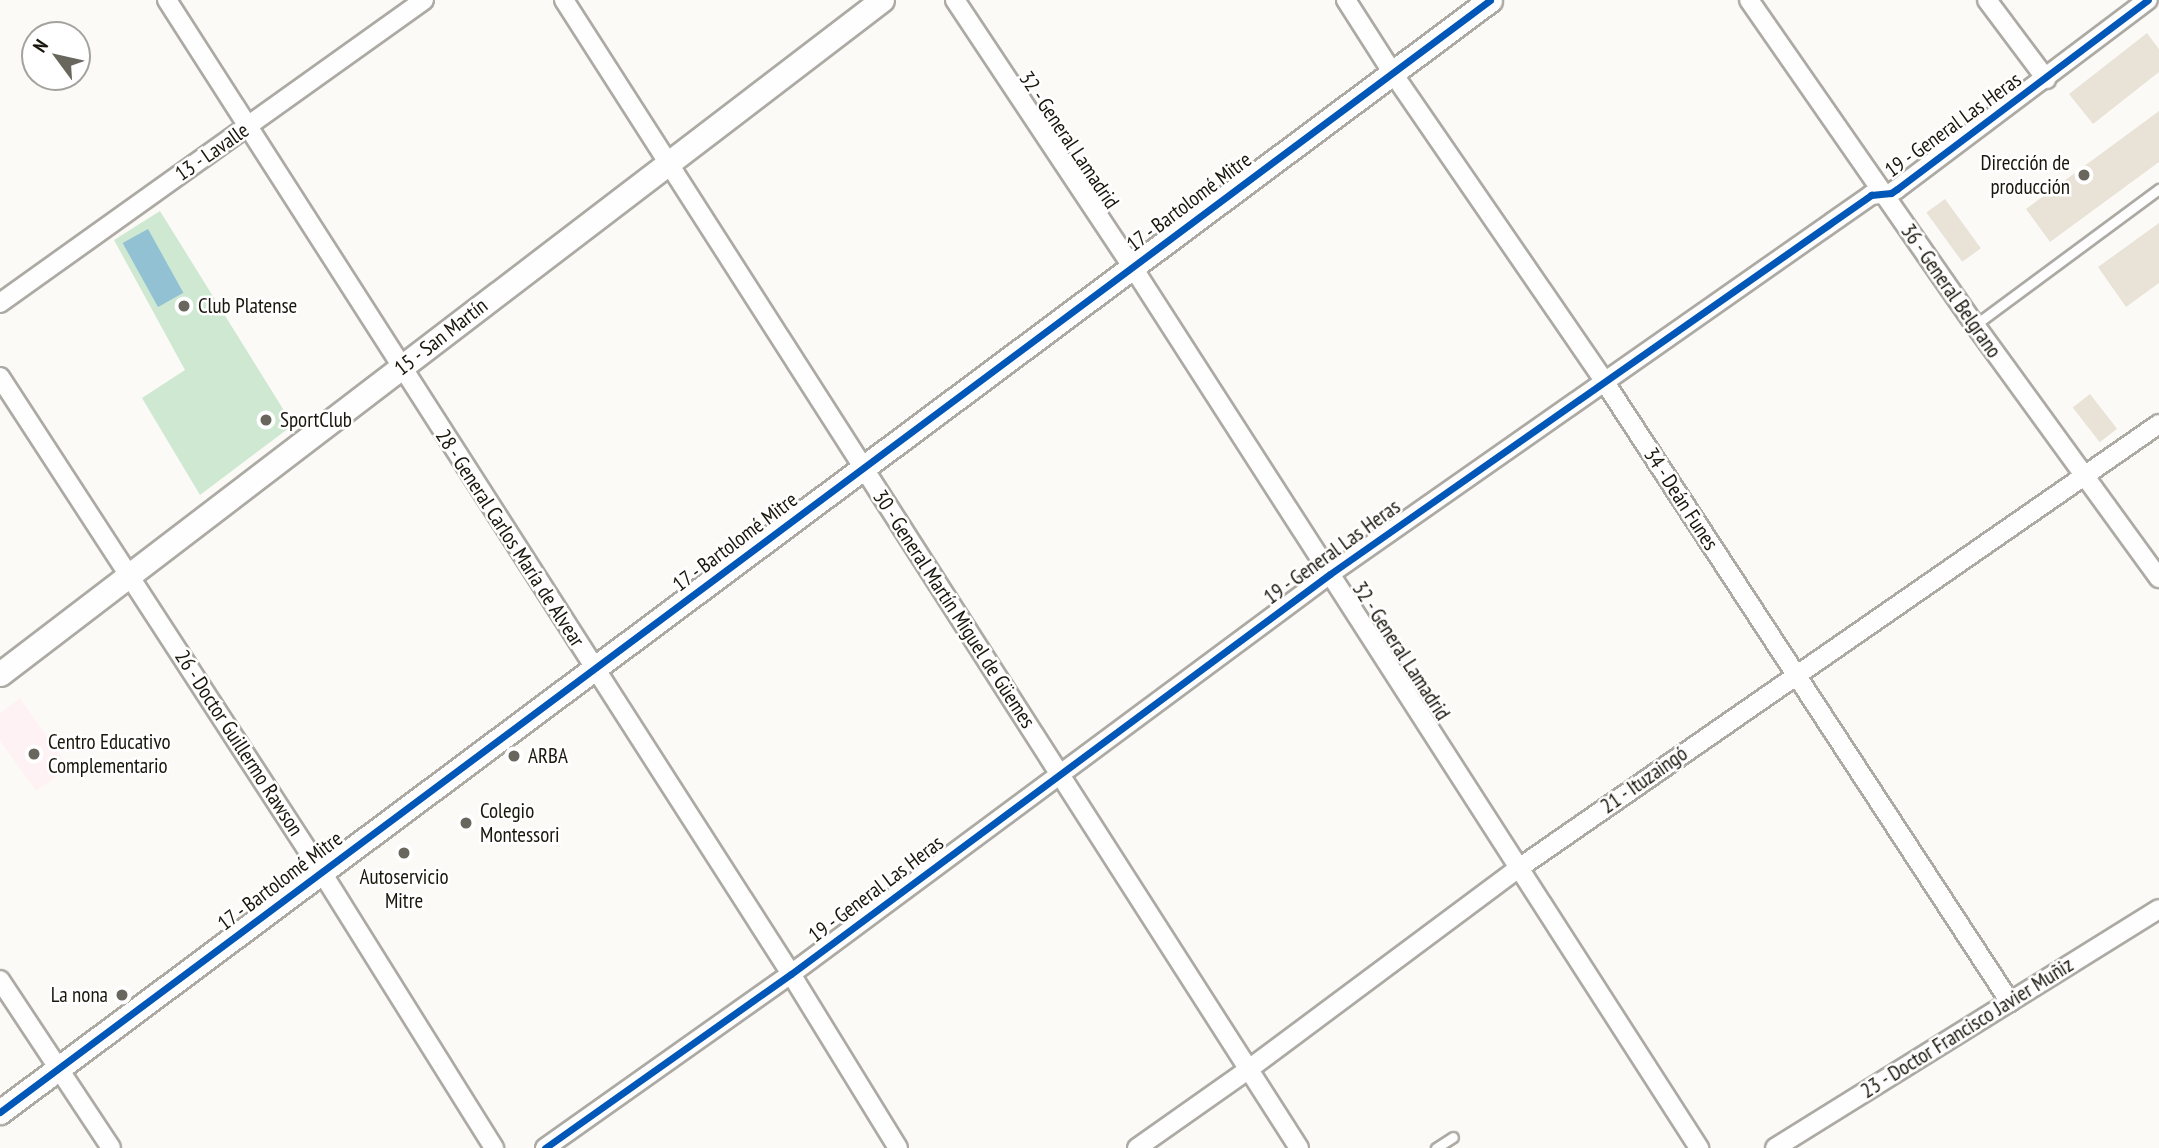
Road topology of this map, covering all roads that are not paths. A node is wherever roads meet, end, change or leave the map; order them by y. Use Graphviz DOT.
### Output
graph roads {
  1 [pos="166,0"];
  2 [pos="424,0"];
  3 [pos="564,0"];
  4 [pos="881,0"];
  5 [pos="955,0"];
  6 [pos="1346,0"];
  7 [pos="1490,0"];
  8 [pos="1749,0"];
  9 [pos="1987,0"];
  10 [pos="2148,0"];
  11 [pos="1392,72"];
  12 [pos="2046,79"];
  13 [pos="248,127"];
  14 [pos="668,162"];
  15 [pos="2159,189"];
  16 [pos="1882,194"];
  17 [pos="1132,266"];
  18 [pos="0,303"];
  19 [pos="1975,325"];
  20 [pos="401,367"];
  21 [pos="0,377"];
  22 [pos="1604,381"];
  23 [pos="2159,424"];
  24 [pos="863,467"];
  25 [pos="2086,477"];
  26 [pos="130,574"];
  27 [pos="1330,574"];
  28 [pos="2159,578"];
  29 [pos="594,669"];
  30 [pos="0,674"];
  31 [pos="1797,674"];
  32 [pos="1059,773"];
  33 [pos="1519,867"];
  34 [pos="321,871"];
  35 [pos="2159,909"];
  36 [pos="792,974"];
  37 [pos="0,979"];
  38 [pos="2010,1002"];
  39 [pos="60,1068"];
  40 [pos="1249,1069"];
  41 [pos="0,1112"];
  42 [pos="1453,1137"];
  43 [pos="111,1148"];
  44 [pos="494,1148"];
  45 [pos="545,1148"];
  46 [pos="898,1148"];
  47 [pos="1137,1148"];
  48 [pos="1299,1148"];
  49 [pos="1436,1148"];
  50 [pos="1699,1148"];
  51 [pos="1775,1148"];
  1 -- 13 [label="street, 28 - General Carlos María de Alvear"];
  2 -- 13 [label="street, 13 - Lavalle"];
  3 -- 14 [label="street, 30 - General Martín Miguel de Güemes"];
  4 -- 14 [label="street, 15 - San Martín"];
  5 -- 17 [label="street, 32 - General Lamadrid"];
  6 -- 11 [label="street, 34 - Deán Funes"];
  7 -- 11 [label="street, 17 - Bartolomé Mitre"];
  8 -- 16 [label="street, 36 - General Belgrano"];
  9 -- 12 [label="street"];
  10 -- 12 [label="street, 19 - General Las Heras"];
  11 -- 17 [label="street, 17 - Bartolomé Mitre"];
  11 -- 22 [label="street, 34 - Deán Funes"];
  12 -- 16 [label="street, 19 - General Las Heras"];
  13 -- 18 [label="street, 13 - Lavalle"];
  13 -- 20 [label="street, 28 - General Carlos María de Alvear"];
  14 -- 20 [label="street, 15 - San Martín"];
  14 -- 24 [label="street, 30 - General Martín Miguel de Güemes"];
  15 -- 19 [label="lane"];
  16 -- 19 [label="street, 36 - General Belgrano"];
  16 -- 22 [label="street, 19 - General Las Heras"];
  17 -- 24 [label="street, 17 - Bartolomé Mitre"];
  17 -- 27 [label="street, 32 - General Lamadrid"];
  19 -- 25 [label="street, 36 - General Belgrano"];
  20 -- 26 [label="street, 15 - San Martín"];
  20 -- 29 [label="street, 28 - General Carlos María de Alvear"];
  21 -- 26 [label="street, 26 - Doctor Guillermo Rawson"];
  22 -- 27 [label="street, 19 - General Las Heras"];
  22 -- 31 [label="street, 34 - Deán Funes"];
  23 -- 25 [label="street, 21 - Ituzaingó"];
  24 -- 29 [label="street, 17 - Bartolomé Mitre"];
  24 -- 32 [label="street, 30 - General Martín Miguel de Güemes"];
  25 -- 28 [label="street, 36 - General Belgrano"];
  25 -- 31 [label="street, 21 - Ituzaingó"];
  26 -- 30 [label="street, 15 - San Martín"];
  26 -- 34 [label="street, 26 - Doctor Guillermo Rawson"];
  27 -- 32 [label="street, 19 - General Las Heras"];
  27 -- 33 [label="street, 32 - General Lamadrid"];
  29 -- 34 [label="street, 17 - Bartolomé Mitre"];
  29 -- 36 [label="street, 28 - General Carlos María de Alvear"];
  31 -- 33 [label="street, 21 - Ituzaingó"];
  31 -- 38 [label="street, 34 - Deán Funes"];
  32 -- 36 [label="street, 19 - General Las Heras"];
  32 -- 40 [label="street, 30 - General Martín Miguel de Güemes"];
  33 -- 40 [label="street, 21 - Ituzaingó"];
  33 -- 50 [label="street, 32 - General Lamadrid"];
  34 -- 39 [label="street, 17 - Bartolomé Mitre"];
  34 -- 44 [label="street, 26 - Doctor Guillermo Rawson"];
  35 -- 38 [label="street, 23 - Doctor Francisco Javier Muñiz"];
  36 -- 45 [label="street, 19 - General Las Heras"];
  36 -- 46 [label="street, 28 - General Carlos María de Alvear"];
  37 -- 39 [label="street"];
  38 -- 51 [label="street, 23 - Doctor Francisco Javier Muñiz"];
  39 -- 41 [label="street, 17 - Bartolomé Mitre"];
  39 -- 43 [label="street"];
  40 -- 47 [label="street, 21 - Ituzaingó"];
  40 -- 48 [label="street, 30 - General Martín Miguel de Güemes"];
  42 -- 49 [label="lane"];
}
